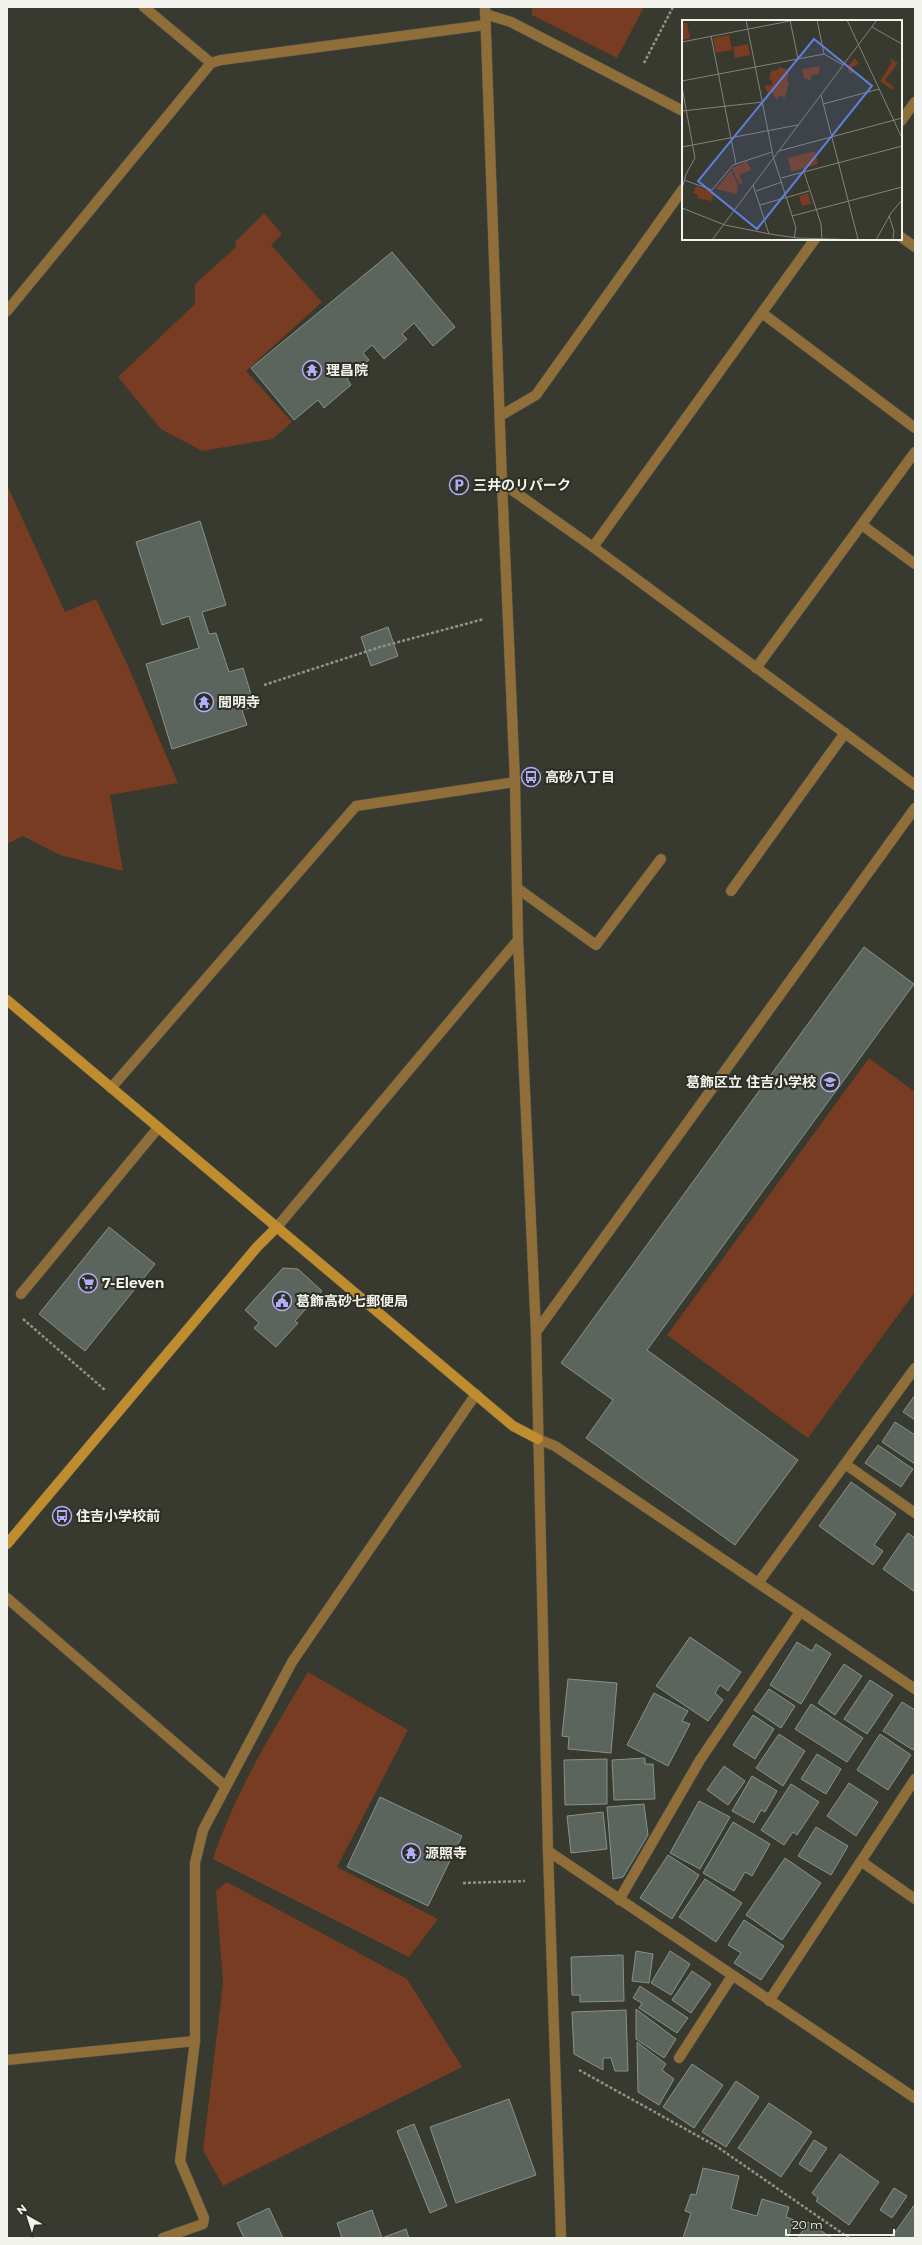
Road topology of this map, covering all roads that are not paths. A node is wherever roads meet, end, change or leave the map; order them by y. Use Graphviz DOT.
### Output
graph roads {
  1 [pos="144,7"];
  2 [pos="485,11"];
  3 [pos="486,25"];
  4 [pos="211,63"];
  5 [pos="915,102"];
  6 [pos="682,110"];
  7 [pos="902,120"];
  8 [pos="682,190"];
  9 [pos="902,238"];
  10 [pos="814,240"];
  11 [pos="915,247"];
  12 [pos="7,311"];
  13 [pos="762,313"];
  14 [pos="500,416"];
  15 [pos="915,428"];
  16 [pos="915,452"];
  17 [pos="502,483"];
  18 [pos="862,525"];
  19 [pos="593,547"];
  20 [pos="915,564"];
  21 [pos="756,668"];
  22 [pos="845,733"];
  23 [pos="515,782"];
  24 [pos="915,785"];
  25 [pos="915,808"];
  26 [pos="661,859"];
  27 [pos="517,888"];
  28 [pos="731,891"];
  29 [pos="518,940"];
  30 [pos="7,1000"];
  31 [pos="111,1088"];
  32 [pos="158,1128"];
  33 [pos="277,1227"];
  34 [pos="21,1294"];
  35 [pos="536,1332"];
  36 [pos="915,1368"];
  37 [pos="476,1394"];
  38 [pos="538,1439"];
  39 [pos="845,1464"];
  40 [pos="915,1513"];
  41 [pos="7,1544"];
  42 [pos="758,1583"];
  43 [pos="7,1598"];
  44 [pos="800,1612"];
  45 [pos="915,1689"];
  46 [pos="915,1780"];
  47 [pos="225,1786"];
  48 [pos="548,1851"];
  49 [pos="862,1862"];
  50 [pos="915,1899"];
  51 [pos="620,1900"];
  52 [pos="732,1976"];
  53 [pos="769,2001"];
  54 [pos="195,2040"];
  55 [pos="679,2058"];
  56 [pos="7,2060"];
  57 [pos="915,2098"];
  58 [pos="163,2238"];
  59 [pos="561,2238"];
  1 -- 4 [label="street"];
  2 -- 3 [label="street"];
  2 -- 6 [label="street"];
  3 -- 4 [label="street"];
  3 -- 14 [label="street"];
  4 -- 12 [label="street"];
  5 -- 7 [label="street"];
  8 -- 14 [label="street"];
  9 -- 11 [label="street"];
  10 -- 13 [label="street"];
  13 -- 15 [label="street"];
  13 -- 19 [label="street"];
  14 -- 17 [label="street"];
  16 -- 18 [label="street"];
  17 -- 19 [label="street"];
  17 -- 23 [label="street"];
  18 -- 20 [label="street"];
  18 -- 21 [label="street"];
  19 -- 21 [label="street"];
  21 -- 22 [label="street"];
  22 -- 24 [label="street"];
  22 -- 28 [label="street"];
  23 -- 27 [label="street"];
  23 -- 31 [label="street"];
  25 -- 35 [label="street"];
  26 -- 27 [label="street"];
  27 -- 29 [label="street"];
  29 -- 33 [label="street"];
  29 -- 35 [label="street"];
  30 -- 31 [label="street"];
  31 -- 32 [label="street"];
  32 -- 33 [label="street"];
  32 -- 34 [label="street"];
  33 -- 37 [label="street"];
  33 -- 41 [label="street"];
  35 -- 38 [label="street"];
  36 -- 39 [label="street"];
  37 -- 38 [label="street"];
  37 -- 47 [label="street"];
  38 -- 42 [label="street"];
  38 -- 48 [label="street"];
  39 -- 40 [label="street"];
  39 -- 42 [label="street"];
  42 -- 44 [label="street"];
  43 -- 47 [label="street"];
  44 -- 45 [label="street"];
  44 -- 51 [label="street"];
  46 -- 49 [label="street"];
  47 -- 54 [label="street"];
  48 -- 51 [label="street"];
  48 -- 59 [label="street"];
  49 -- 50 [label="street"];
  49 -- 53 [label="street"];
  51 -- 52 [label="street"];
  52 -- 53 [label="street"];
  52 -- 55 [label="street"];
  53 -- 57 [label="street"];
  54 -- 56 [label="street"];
  54 -- 58 [label="street"];
}
